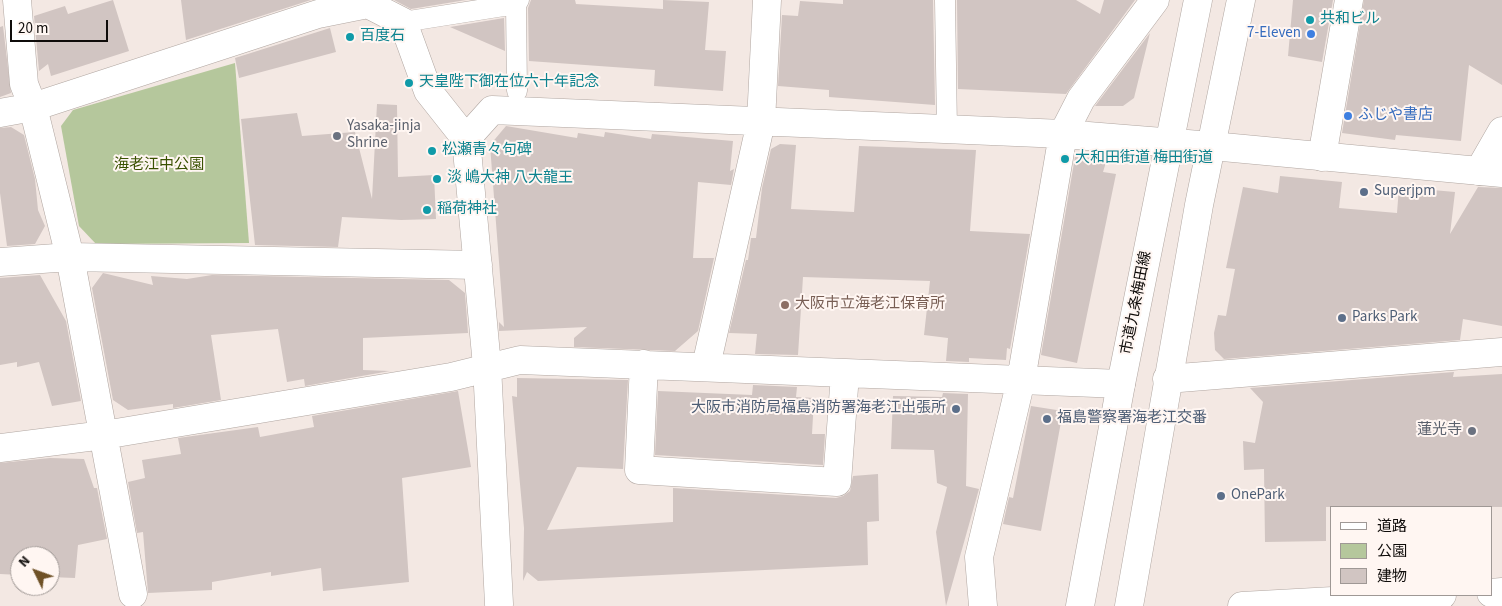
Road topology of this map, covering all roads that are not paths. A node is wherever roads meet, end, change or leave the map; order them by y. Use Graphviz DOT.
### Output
graph roads {
  1 [pos="17,0"];
  2 [pos="768,0"];
  3 [pos="945,0"];
  4 [pos="1155,0"];
  5 [pos="1198,0"];
  6 [pos="1241,0"];
  7 [pos="1349,0"];
  8 [pos="368,2"];
  9 [pos="518,2"];
  10 [pos="403,22"];
  11 [pos="517,91"];
  12 [pos="33,107"];
  13 [pos="0,113"];
  14 [pos="761,122"];
  15 [pos="947,130"];
  16 [pos="1502,131"];
  17 [pos="1063,134"];
  18 [pos="466,139"];
  19 [pos="1171,141"];
  20 [pos="1212,146"];
  21 [pos="1322,156"];
  22 [pos="1490,172"];
  23 [pos="70,257"];
  24 [pos="0,262"];
  25 [pos="478,265"];
  26 [pos="1502,352"];
  27 [pos="644,364"];
  28 [pos="487,366"];
  29 [pos="706,366"];
  30 [pos="845,374"];
  31 [pos="1167,379"];
  32 [pos="1021,380"];
  33 [pos="1121,384"];
  34 [pos="104,435"];
  35 [pos="0,448"];
  36 [pos="133,594"];
  37 [pos="1424,596"];
  38 [pos="499,604"];
  39 [pos="983,606"];
  40 [pos="1080,606"];
  41 [pos="1129,606"];
  42 [pos="1242,606"];
  1 -- 12 [label="main road"];
  2 -- 14 [label="main road"];
  3 -- 15 [label="lane"];
  4 -- 17 [label="main road"];
  5 -- 19 [label="main road, 市道九条梅田線"];
  6 -- 20 [label="main road"];
  7 -- 21 [label="main road"];
  8 -- 10 [label="main road"];
  8 -- 12 [label="main road"];
  9 -- 10 [label="lane"];
  9 -- 11 [label="lane"];
  10 -- 18 [label="main road"];
  12 -- 13 [label="main road"];
  12 -- 23 [label="main road"];
  14 -- 15 [label="main road"];
  14 -- 18 [label="main road"];
  14 -- 29 [label="main road"];
  15 -- 17 [label="main road"];
  16 -- 22 [label="main road"];
  17 -- 19 [label="main road"];
  17 -- 32 [label="main road"];
  18 -- 25 [label="main road"];
  19 -- 20 [label="main road"];
  19 -- 33 [label="main road, 市道九条梅田線"];
  20 -- 21 [label="main road"];
  20 -- 31 [label="main road"];
  21 -- 22 [label="main road"];
  23 -- 24 [label="main road"];
  23 -- 25 [label="main road"];
  23 -- 34 [label="main road"];
  25 -- 28 [label="main road"];
  26 -- 31 [label="main road"];
  27 -- 28 [label="main road"];
  27 -- 29 [label="main road"];
  27 -- 30 [label="main road"];
  28 -- 34 [label="main road"];
  28 -- 38 [label="main road"];
  29 -- 30 [label="main road"];
  30 -- 32 [label="main road"];
  31 -- 41 [label="main road"];
  32 -- 33 [label="main road"];
  32 -- 39 [label="main road"];
  33 -- 40 [label="main road, 市道九条梅田線"];
  34 -- 35 [label="main road"];
  34 -- 36 [label="main road"];
  37 -- 42 [label="main road"];
}
